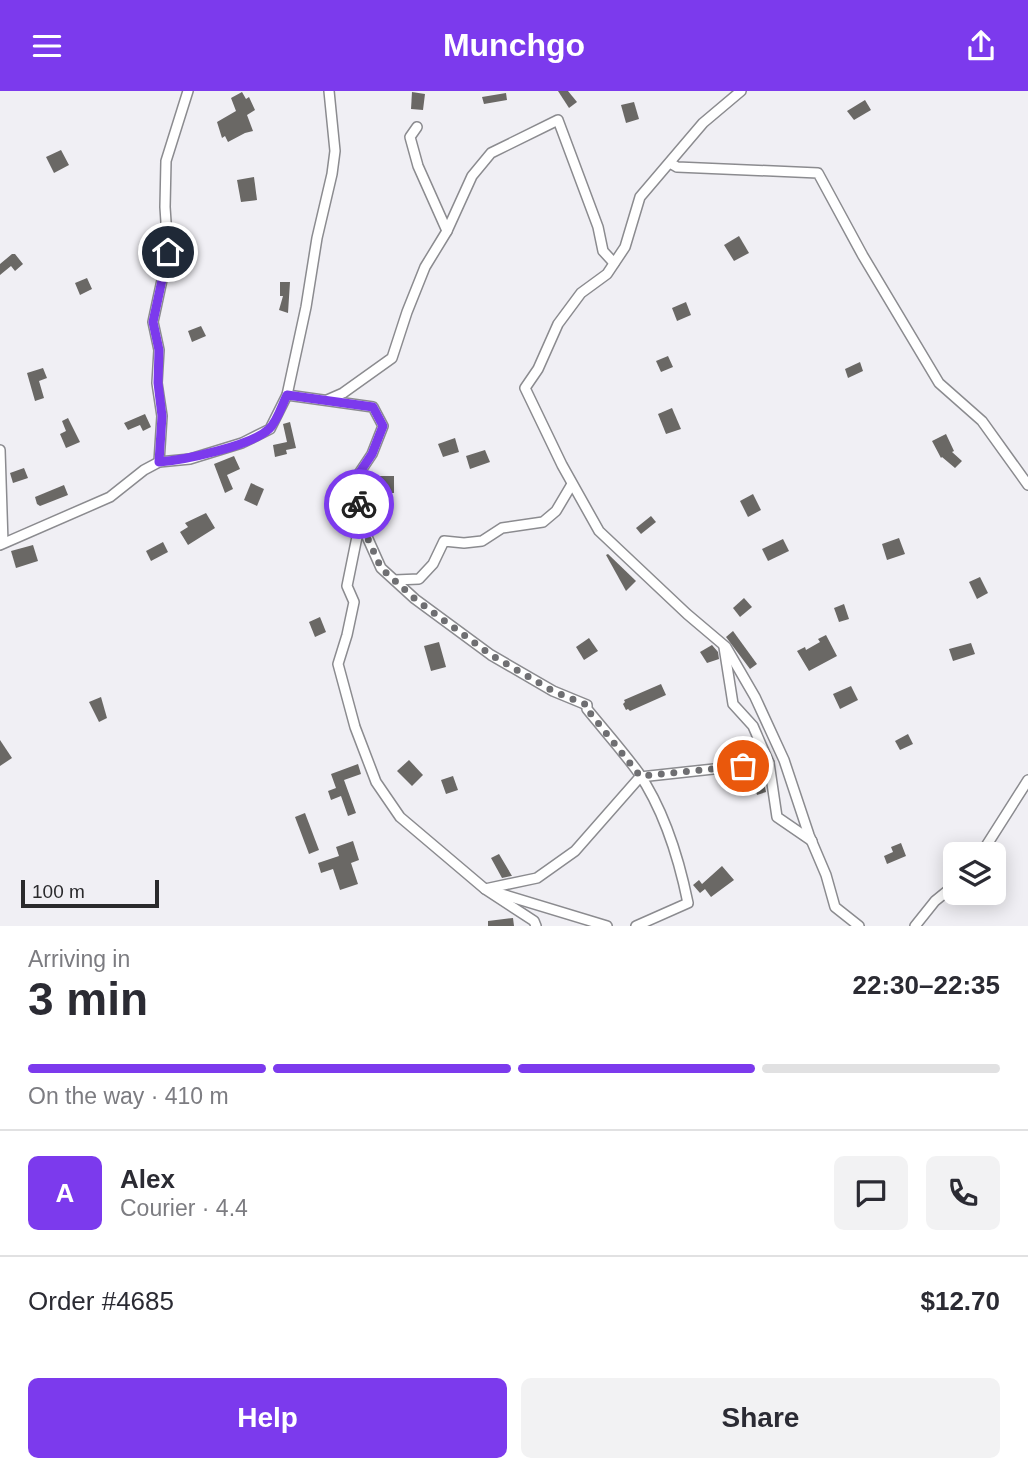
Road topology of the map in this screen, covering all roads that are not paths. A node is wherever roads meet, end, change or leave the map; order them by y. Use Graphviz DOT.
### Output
graph roads {
  1 [pos="188,91"];
  2 [pos="329,91"];
  3 [pos="741,91"];
  4 [pos="417,127"];
  5 [pos="670,163"];
  6 [pos="447,232"];
  7 [pos="614,263"];
  8 [pos="287,395"];
  9 [pos="325,401"];
  10 [pos="0,450"];
  11 [pos="159,462"];
  12 [pos="572,484"];
  13 [pos="1028,485"];
  14 [pos="359,519"];
  15 [pos="2,544"];
  16 [pos="393,579"];
  17 [pos="724,645"];
  18 [pos="769,763"];
  19 [pos="640,776"];
  20 [pos="1028,780"];
  21 [pos="811,841"];
  22 [pos="989,842"];
  23 [pos="485,889"];
  24 [pos="943,895"];
  25 [pos="536,926"];
  26 [pos="607,926"];
  27 [pos="636,926"];
  28 [pos="859,926"];
  29 [pos="915,926"];
  1 -- 11 [label="street"];
  2 -- 8 [label="street"];
  3 -- 5 [label="street"];
  4 -- 6 [label="street"];
  5 -- 7 [label="street"];
  5 -- 13 [label="street"];
  6 -- 7 [label="street"];
  6 -- 9 [label="street"];
  7 -- 12 [label="street"];
  8 -- 9 [label="street"];
  8 -- 11 [label="street"];
  9 -- 14 [label="street"];
  10 -- 15 [label="street"];
  11 -- 15 [label="street"];
  12 -- 16 [label="street"];
  12 -- 17 [label="street"];
  14 -- 16 [label="street"];
  14 -- 23 [label="street"];
  16 -- 19 [label="street"];
  17 -- 18 [label="street"];
  17 -- 21 [label="street"];
  18 -- 19 [label="street"];
  18 -- 21 [label="street"];
  19 -- 23 [label="street"];
  19 -- 27 [label="street"];
  20 -- 22 [label="street"];
  21 -- 28 [label="street"];
  23 -- 25 [label="street"];
  23 -- 26 [label="street"];
  24 -- 29 [label="street"];
}
